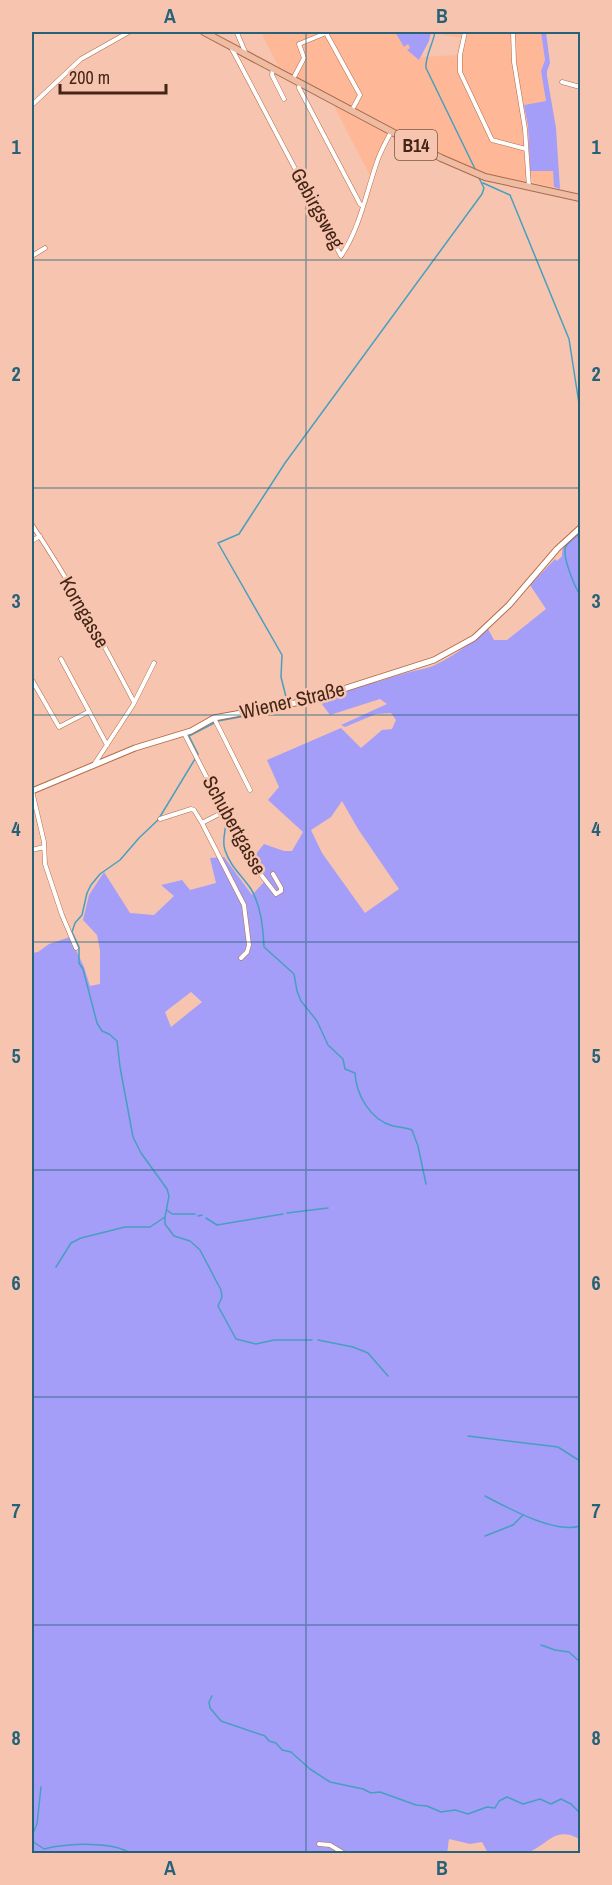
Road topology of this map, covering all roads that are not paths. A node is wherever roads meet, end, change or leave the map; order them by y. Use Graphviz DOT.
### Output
graph roads {
  1 [pos="129,32"];
  2 [pos="204,32"];
  3 [pos="465,32"];
  4 [pos="513,32"];
  5 [pos="237,33"];
  6 [pos="231,46"];
  7 [pos="247,54"];
  8 [pos="274,69"];
  9 [pos="297,81"];
  10 [pos="562,82"];
  11 [pos="580,87"];
  12 [pos="284,99"];
  13 [pos="32,105"];
  14 [pos="352,110"];
  15 [pos="391,131"];
  16 [pos="526,150"];
  17 [pos="529,187"];
  18 [pos="580,198"];
  19 [pos="363,206"];
  20 [pos="45,248"];
  21 [pos="32,256"];
  22 [pos="32,525"];
  23 [pos="580,528"];
  24 [pos="40,537"];
  25 [pos="32,541"];
  26 [pos="61,659"];
  27 [pos="154,663"];
  28 [pos="32,680"];
  29 [pos="134,702"];
  30 [pos="88,712"];
  31 [pos="215,721"];
  32 [pos="184,733"];
  33 [pos="107,746"];
  34 [pos="94,766"];
  35 [pos="250,790"];
  36 [pos="32,791"];
  37 [pos="224,812"];
  38 [pos="160,819"];
  39 [pos="202,823"];
  40 [pos="44,847"];
  41 [pos="32,850"];
  42 [pos="273,874"];
  43 [pos="76,948"];
  44 [pos="241,958"];
  45 [pos="319,1844"];
  46 [pos="345,1854"];
  1 -- 13 [label="street"];
  2 -- 6 [label="main road, B14"];
  3 -- 16 [label="street"];
  4 -- 16 [label="street"];
  5 -- 7 [label="street"];
  6 -- 7 [label="main road, B14"];
  6 -- 19 [label="street, Gebirgsweg"];
  7 -- 8 [label="main road, B14"];
  8 -- 9 [label="main road, B14"];
  8 -- 12 [label="street"];
  9 -- 14 [label="main road, B14"];
  9 -- 14 [label="street"];
  9 -- 19 [label="street"];
  10 -- 11 [label="street"];
  14 -- 15 [label="main road, B14"];
  15 -- 17 [label="main road, B14"];
  15 -- 19 [label="street, Gebirgsweg"];
  16 -- 17 [label="street"];
  17 -- 18 [label="main road, B14"];
  20 -- 21 [label="street"];
  22 -- 24 [label="street, Korngasse"];
  23 -- 31 [label="main road, Wiener Straße"];
  24 -- 25 [label="street"];
  24 -- 29 [label="street, Korngasse"];
  26 -- 30 [label="street"];
  27 -- 29 [label="street"];
  28 -- 30 [label="street"];
  29 -- 33 [label="street"];
  30 -- 33 [label="street"];
  31 -- 32 [label="main road, Wiener Straße"];
  31 -- 35 [label="street"];
  32 -- 34 [label="main road, Wiener Straße"];
  32 -- 37 [label="street, Schubertgasse"];
  33 -- 34 [label="street"];
  34 -- 36 [label="main road, Wiener Straße"];
  36 -- 40 [label="street"];
  37 -- 39 [label="street"];
  37 -- 42 [label="street, Schubertgasse"];
  38 -- 39 [label="street"];
  39 -- 44 [label="street"];
  40 -- 41 [label="street"];
  40 -- 43 [label="street"];
  45 -- 46 [label="street"];
}
